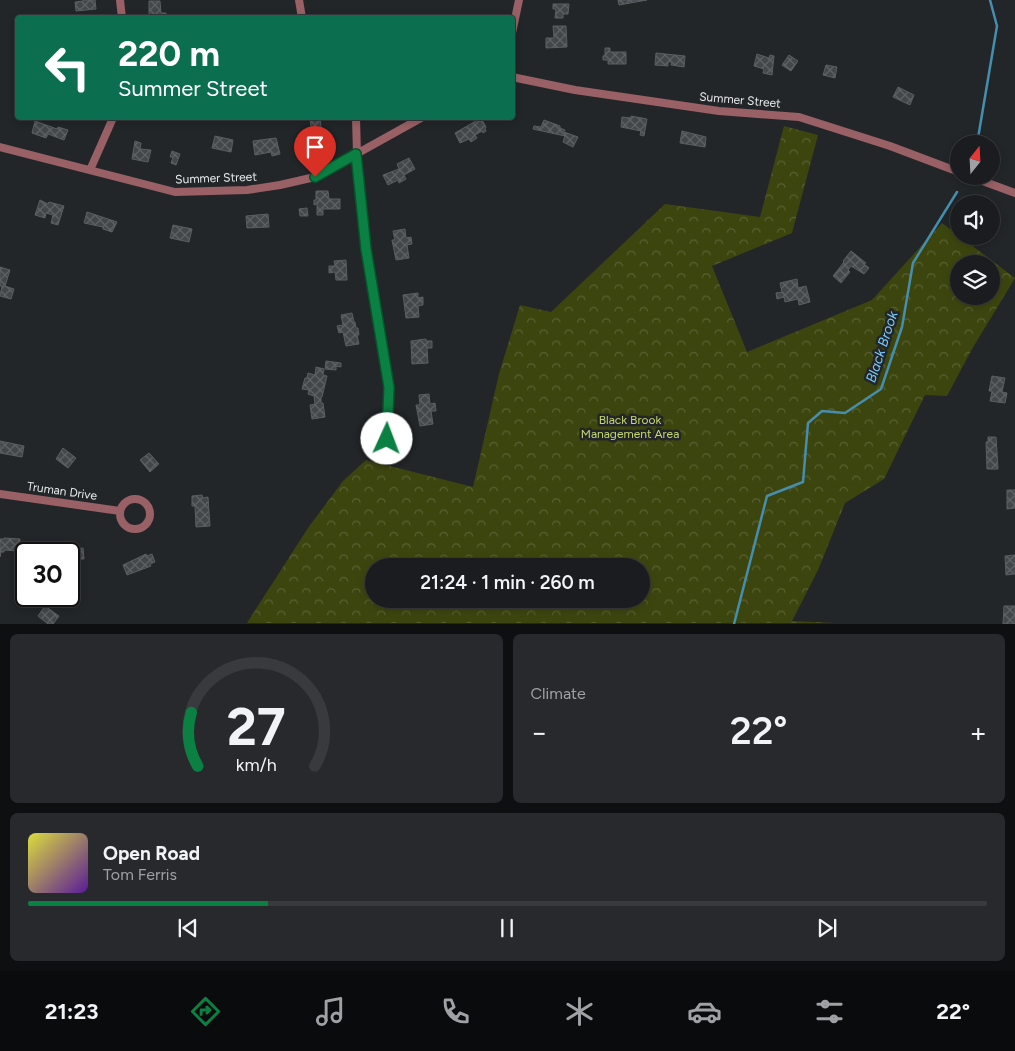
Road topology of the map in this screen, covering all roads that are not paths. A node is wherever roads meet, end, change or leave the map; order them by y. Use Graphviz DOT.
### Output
graph roads {
  1 [pos="120,0"];
  2 [pos="299,0"];
  3 [pos="519,0"];
  4 [pos="122,15"];
  5 [pos="302,15"];
  6 [pos="515,19"];
  7 [pos="515,78"];
  8 [pos="112,120"];
  9 [pos="356,120"];
  10 [pos="418,120"];
  11 [pos="0,147"];
  12 [pos="356,154"];
  13 [pos="950,169"];
  14 [pos="90,170"];
  15 [pos="993,185"];
  16 [pos="1015,193"];
  17 [pos="387,439"];
  18 [pos="0,494"];
  19 [pos="120,511"];
  1 -- 4 [label="street"];
  2 -- 5 [label="street"];
  3 -- 6 [label="street"];
  7 -- 13 [label="street, Summer Street"];
  8 -- 14 [label="street"];
  9 -- 12 [label="street"];
  10 -- 12 [label="street, Summer Street"];
  11 -- 14 [label="street, Summer Street"];
  12 -- 14 [label="street, Summer Street"];
  12 -- 17 [label="street"];
  15 -- 16 [label="street"];
  18 -- 19 [label="street, Truman Drive"];
  19 -- 19 [label="street"];
}
